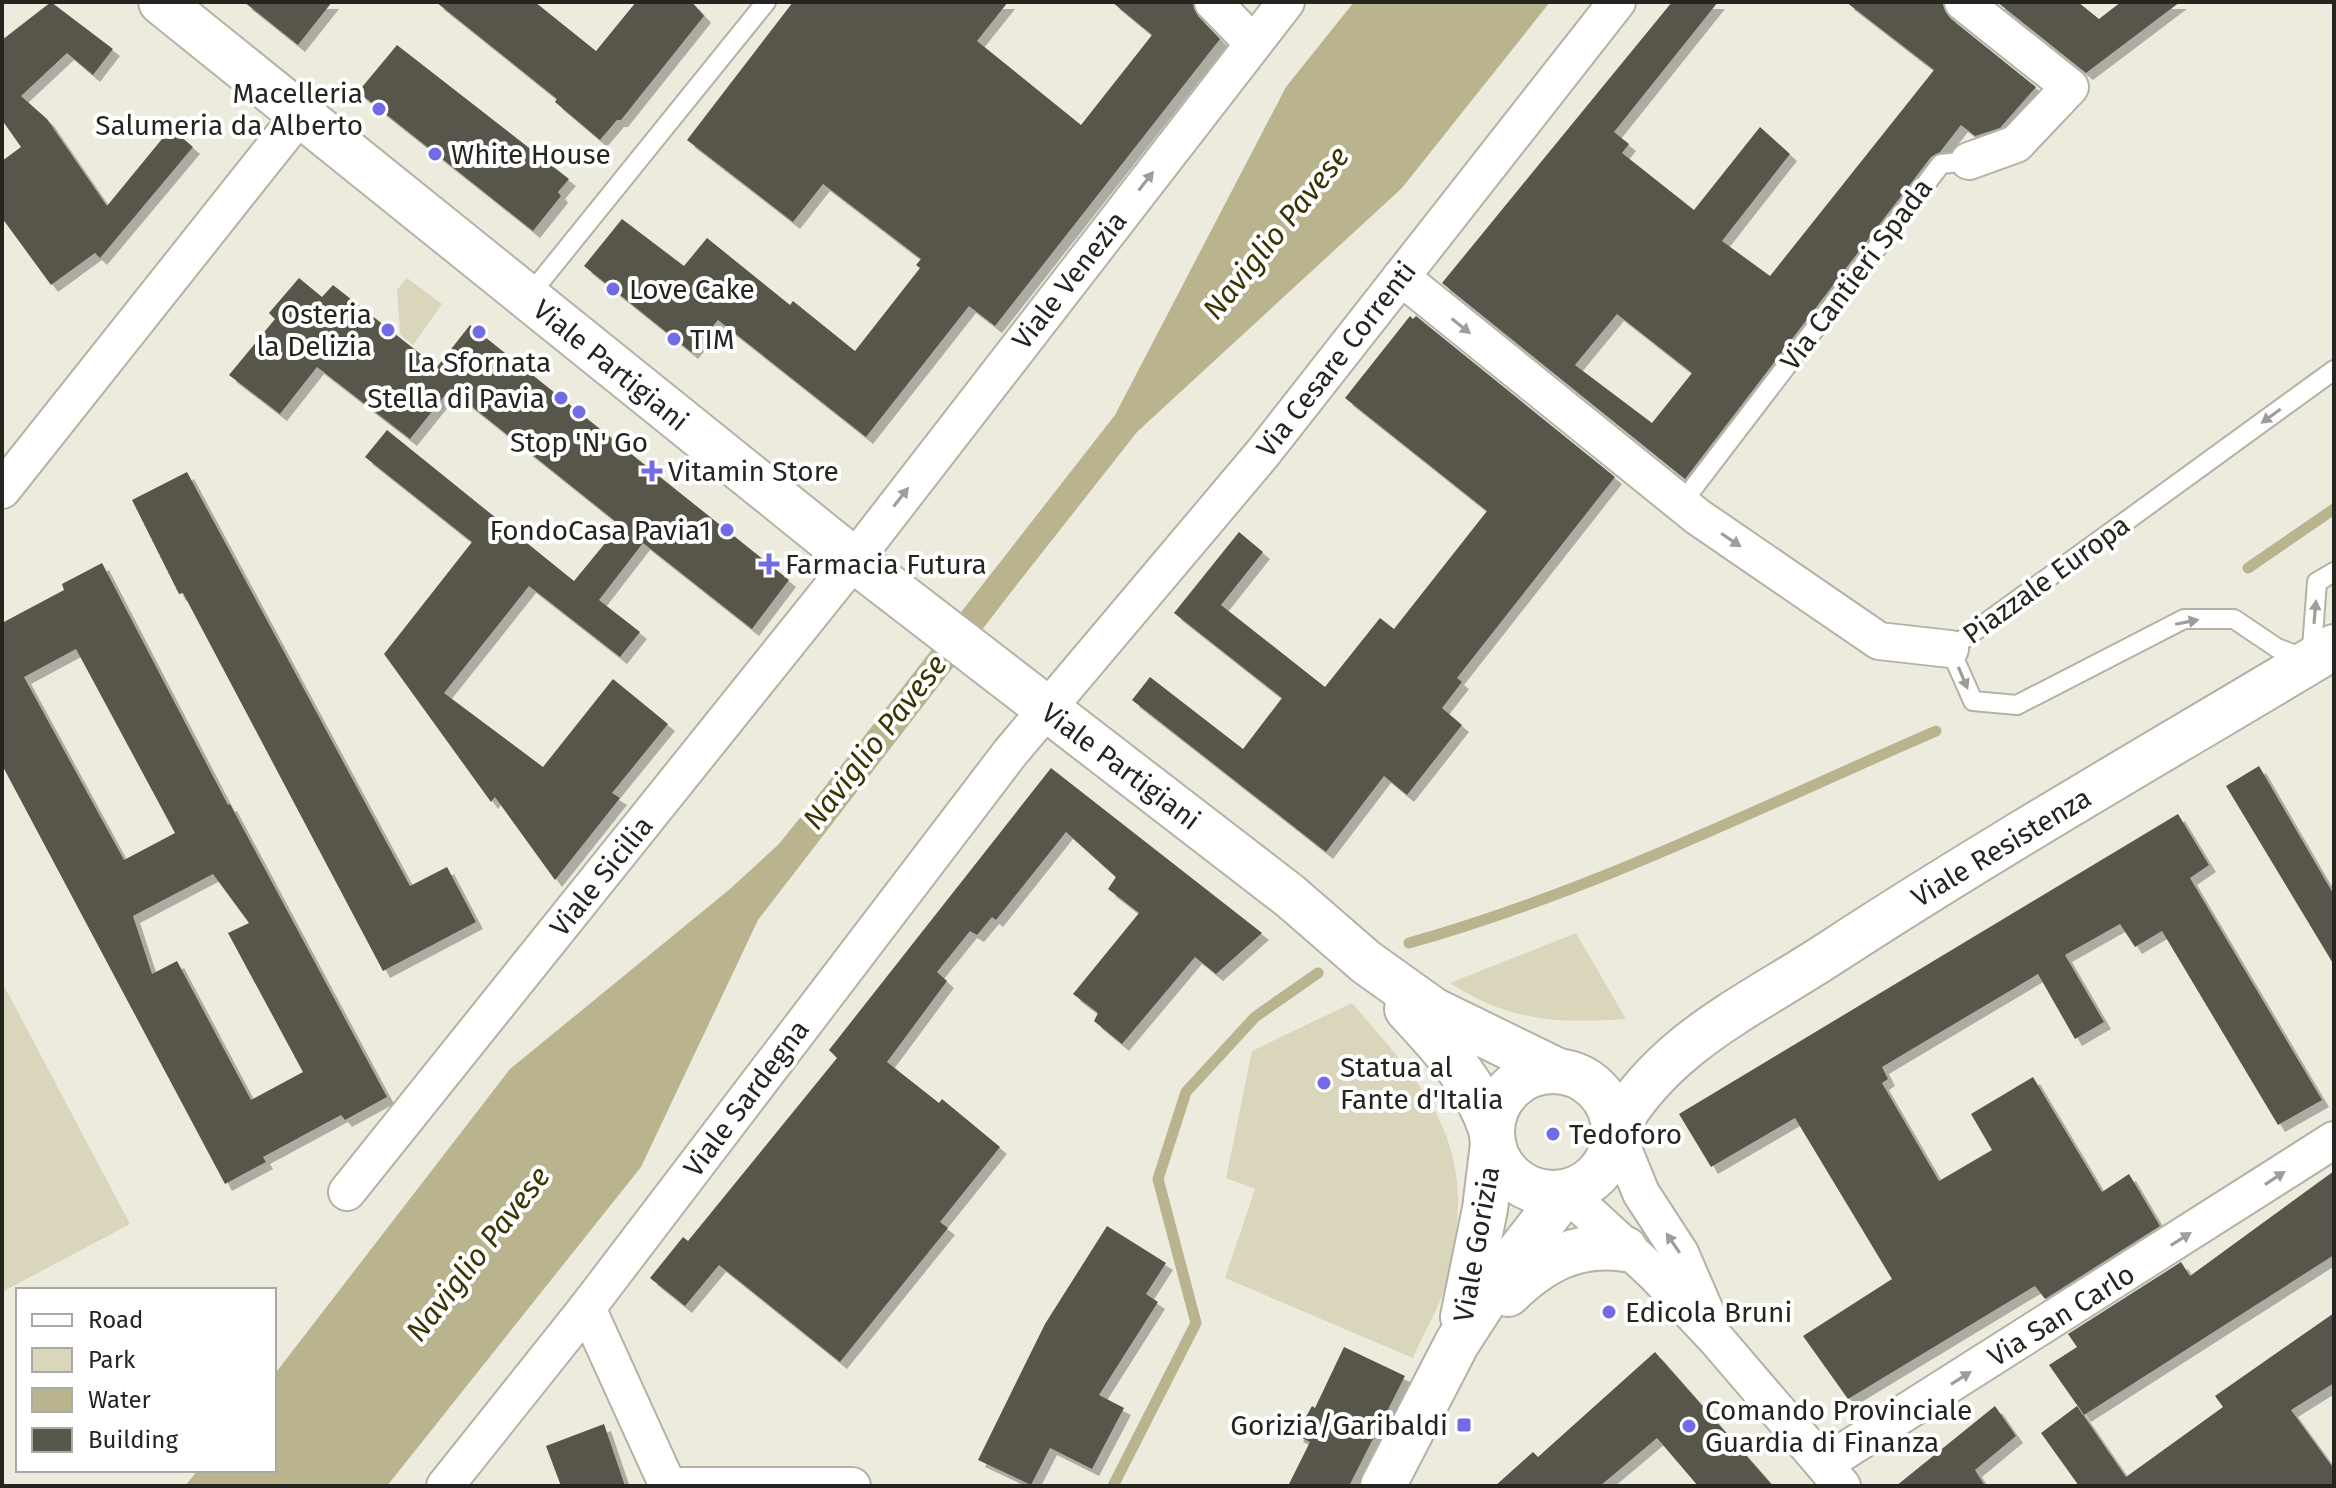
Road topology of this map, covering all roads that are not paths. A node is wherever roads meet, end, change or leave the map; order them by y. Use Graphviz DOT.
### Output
graph roads {
  1 [pos="161,2"];
  2 [pos="766,2"];
  3 [pos="1213,2"];
  4 [pos="1286,2"];
  5 [pos="1617,2"];
  6 [pos="1963,2"];
  7 [pos="1252,42"];
  8 [pos="299,116"];
  9 [pos="1969,161"];
  10 [pos="1401,277"];
  11 [pos="527,298"];
  12 [pos="2334,370"];
  13 [pos="2,490"];
  14 [pos="1681,504"];
  15 [pos="866,569"];
  16 [pos="2334,572"];
  17 [pos="1950,649"];
  18 [pos="2322,654"];
  19 [pos="1046,709"];
  20 [pos="1366,962"];
  21 [pos="1673,1054"];
  22 [pos="1561,1071"];
  23 [pos="1615,1129"];
  24 [pos="1493,1138"];
  25 [pos="2334,1140"];
  26 [pos="347,1192"];
  27 [pos="1566,1192"];
  28 [pos="1625,1249"];
  29 [pos="587,1308"];
  30 [pos="1717,1340"];
  31 [pos="1457,1343"];
  32 [pos="1833,1475"];
  33 [pos="445,1486"];
  34 [pos="668,1486"];
  35 [pos="852,1486"];
  36 [pos="1383,1486"];
  1 -- 8 [label="main road, Viale Partigiani"];
  2 -- 11 [label="lane"];
  3 -- 7 [label="street"];
  4 -- 7 [label="street, Viale Venezia"];
  5 -- 10 [label="street, Via Cesare Correnti"];
  6 -- 9 [label="street, Via Cantieri Spada"];
  15 -- 7 [label="street, Viale Venezia, one-way"];
  8 -- 11 [label="main road, Viale Partigiani"];
  8 -- 13 [label="street"];
  9 -- 14 [label="lane, Via Cantieri Spada"];
  10 -- 14 [label="street, one-way"];
  10 -- 19 [label="street, Via Cesare Correnti"];
  11 -- 15 [label="main road, Viale Partigiani"];
  12 -- 17 [label="lane, Piazzale Europa, one-way"];
  14 -- 17 [label="street, one-way"];
  15 -- 19 [label="main road, Viale Partigiani"];
  15 -- 26 [label="street, Viale Sicilia"];
  18 -- 16 [label="lane, one-way"];
  17 -- 18 [label="lane, Piazzale Europa, one-way"];
  18 -- 21 [label="main road, Viale Resistenza"];
  19 -- 20 [label="main road, Viale Partigiani"];
  19 -- 29 [label="street, Viale Sardegna"];
  20 -- 22 [label="main road, Viale Partigiani"];
  20 -- 24 [label="main road, Viale Partigiani"];
  21 -- 22 [label="main road, Viale Resistenza"];
  21 -- 23 [label="main road, Viale Resistenza"];
  22 -- 23 [label="main road"];
  22 -- 24 [label="main road"];
  23 -- 27 [label="main road"];
  30 -- 23 [label="street, one-way"];
  24 -- 27 [label="main road"];
  24 -- 31 [label="main road, Viale Gorizia"];
  32 -- 25 [label="street, Via San Carlo, one-way"];
  27 -- 28 [label="street"];
  27 -- 31 [label="main road, Viale Gorizia"];
  28 -- 30 [label="street"];
  28 -- 31 [label="main road, Viale Gorizia"];
  29 -- 33 [label="street, Viale Sardegna"];
  29 -- 34 [label="street"];
  30 -- 32 [label="street"];
  31 -- 36 [label="main road, Viale Gorizia"];
  34 -- 35 [label="street"];
}
